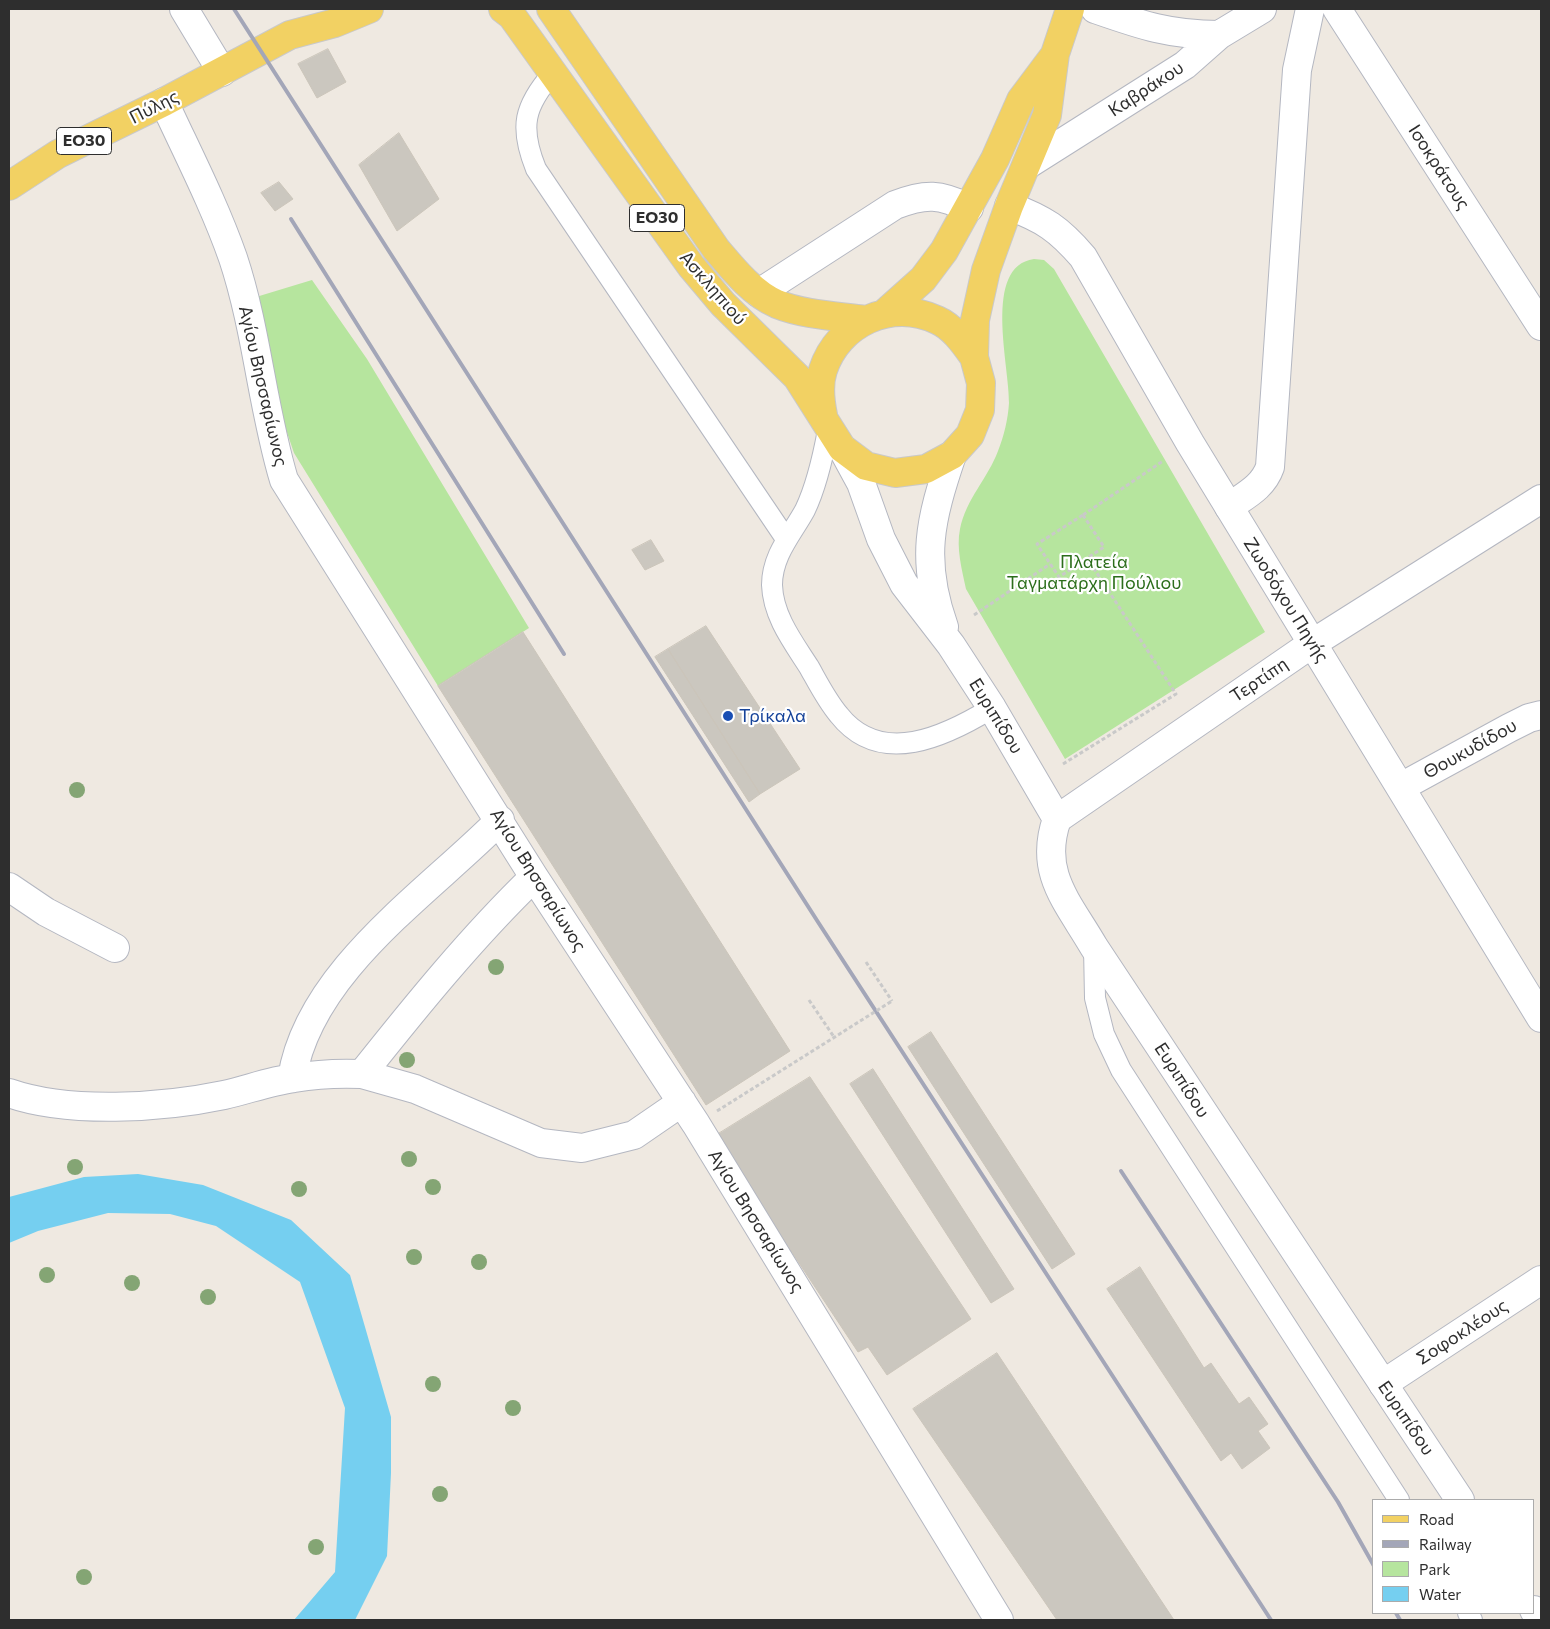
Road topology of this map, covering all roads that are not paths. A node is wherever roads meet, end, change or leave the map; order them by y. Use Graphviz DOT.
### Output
graph roads {
  1 [pos="184,9"];
  2 [pos="316,9"];
  3 [pos="369,9"];
  4 [pos="503,9"];
  5 [pos="551,9"];
  6 [pos="1070,9"];
  7 [pos="1095,9"];
  8 [pos="1262,9"];
  9 [pos="1310,9"];
  10 [pos="1337,9"];
  11 [pos="1219,34"];
  12 [pos="290,35"];
  13 [pos="1055,54"];
  14 [pos="222,72"];
  15 [pos="554,73"];
  16 [pos="164,102"];
  17 [pos="1026,165"];
  18 [pos="9,186"];
  19 [pos="1009,206"];
  20 [pos="969,208"];
  21 [pos="759,293"];
  22 [pos="875,316"];
  23 [pos="1541,326"];
  24 [pos="974,357"];
  25 [pos="831,432"];
  26 [pos="952,455"];
  27 [pos="1541,500"];
  28 [pos="1229,506"];
  29 [pos="786,539"];
  30 [pos="1313,643"];
  31 [pos="951,645"];
  32 [pos="992,708"];
  33 [pos="1541,715"];
  34 [pos="1401,788"];
  35 [pos="1057,819"];
  36 [pos="500,820"];
  37 [pos="534,877"];
  38 [pos="9,887"];
  39 [pos="1094,947"];
  40 [pos="115,948"];
  41 [pos="1541,1018"];
  42 [pos="362,1074"];
  43 [pos="292,1078"];
  44 [pos="9,1093"];
  45 [pos="682,1102"];
  46 [pos="1541,1280"];
  47 [pos="1383,1384"];
  48 [pos="1398,1499"];
  49 [pos="1459,1499"];
  50 [pos="998,1620"];
  1 -- 14 [label="street"];
  2 -- 12 [label="main road, ΕΟ30"];
  3 -- 12 [label="main road, ΕΟ30"];
  4 -- 15 [label="main road, Ασκληπιού / ΕΟ30"];
  5 -- 21 [label="main road, Ασκληπιού / ΕΟ30"];
  6 -- 13 [label="main road, Ασκληπιού / ΕΟ30"];
  7 -- 11 [label="street"];
  8 -- 11 [label="street, Καβράκου"];
  9 -- 28 [label="street"];
  10 -- 23 [label="street, Ισοκράτους"];
  11 -- 17 [label="street, Καβράκου"];
  12 -- 14 [label="main road, ΕΟ30"];
  13 -- 17 [label="main road, Ασκληπιού / ΕΟ30"];
  13 -- 20 [label="main road, Ασκληπιού / ΕΟ30"];
  14 -- 16 [label="main road, Πύλης / ΕΟ30"];
  15 -- 25 [label="main road, Ασκληπιού / ΕΟ30"];
  15 -- 29 [label="lane"];
  16 -- 18 [label="main road, Πύλης / ΕΟ30"];
  16 -- 36 [label="street, Αγίου Βησσαρίωνος"];
  17 -- 19 [label="main road, Ασκληπιού / ΕΟ30"];
  19 -- 24 [label="main road, Ασκληπιού / ΕΟ30"];
  19 -- 28 [label="street, Ζωοδόχου Πηγής"];
  20 -- 21 [label="street"];
  20 -- 22 [label="main road, Ασκληπιού / ΕΟ30"];
  21 -- 22 [label="main road, Ασκληπιού / ΕΟ30"];
  22 -- 24 [label="main road, Ασκληπιού / ΕΟ30"];
  22 -- 25 [label="main road, Ασκληπιού / ΕΟ30"];
  24 -- 26 [label="main road, Ασκληπιού / ΕΟ30"];
  25 -- 26 [label="main road, Ασκληπιού / ΕΟ30"];
  25 -- 29 [label="lane"];
  25 -- 31 [label="street, Ευριπίδου"];
  26 -- 31 [label="street, Ευριπίδου"];
  27 -- 30 [label="street, Τερτίπη"];
  28 -- 30 [label="street, Ζωοδόχου Πηγής"];
  29 -- 32 [label="lane"];
  30 -- 34 [label="street, Ζωοδόχου Πηγής"];
  30 -- 35 [label="street, Τερτίπη"];
  31 -- 32 [label="street, Ευριπίδου"];
  32 -- 35 [label="street, Ευριπίδου"];
  33 -- 34 [label="street, Θουκυδίδου"];
  34 -- 41 [label="street, Ζωοδόχου Πηγής"];
  35 -- 39 [label="street, Ευριπίδου"];
  36 -- 37 [label="street, Αγίου Βησσαρίωνος"];
  36 -- 43 [label="street"];
  37 -- 42 [label="street"];
  37 -- 45 [label="street, Αγίου Βησσαρίωνος"];
  38 -- 40 [label="street"];
  39 -- 47 [label="street, Ευριπίδου"];
  39 -- 48 [label="lane"];
  42 -- 43 [label="street"];
  42 -- 45 [label="street"];
  43 -- 44 [label="street"];
  45 -- 50 [label="street, Αγίου Βησσαρίωνος"];
  46 -- 47 [label="street, Σοφοκλέους"];
  47 -- 49 [label="street, Ευριπίδου"];
}
